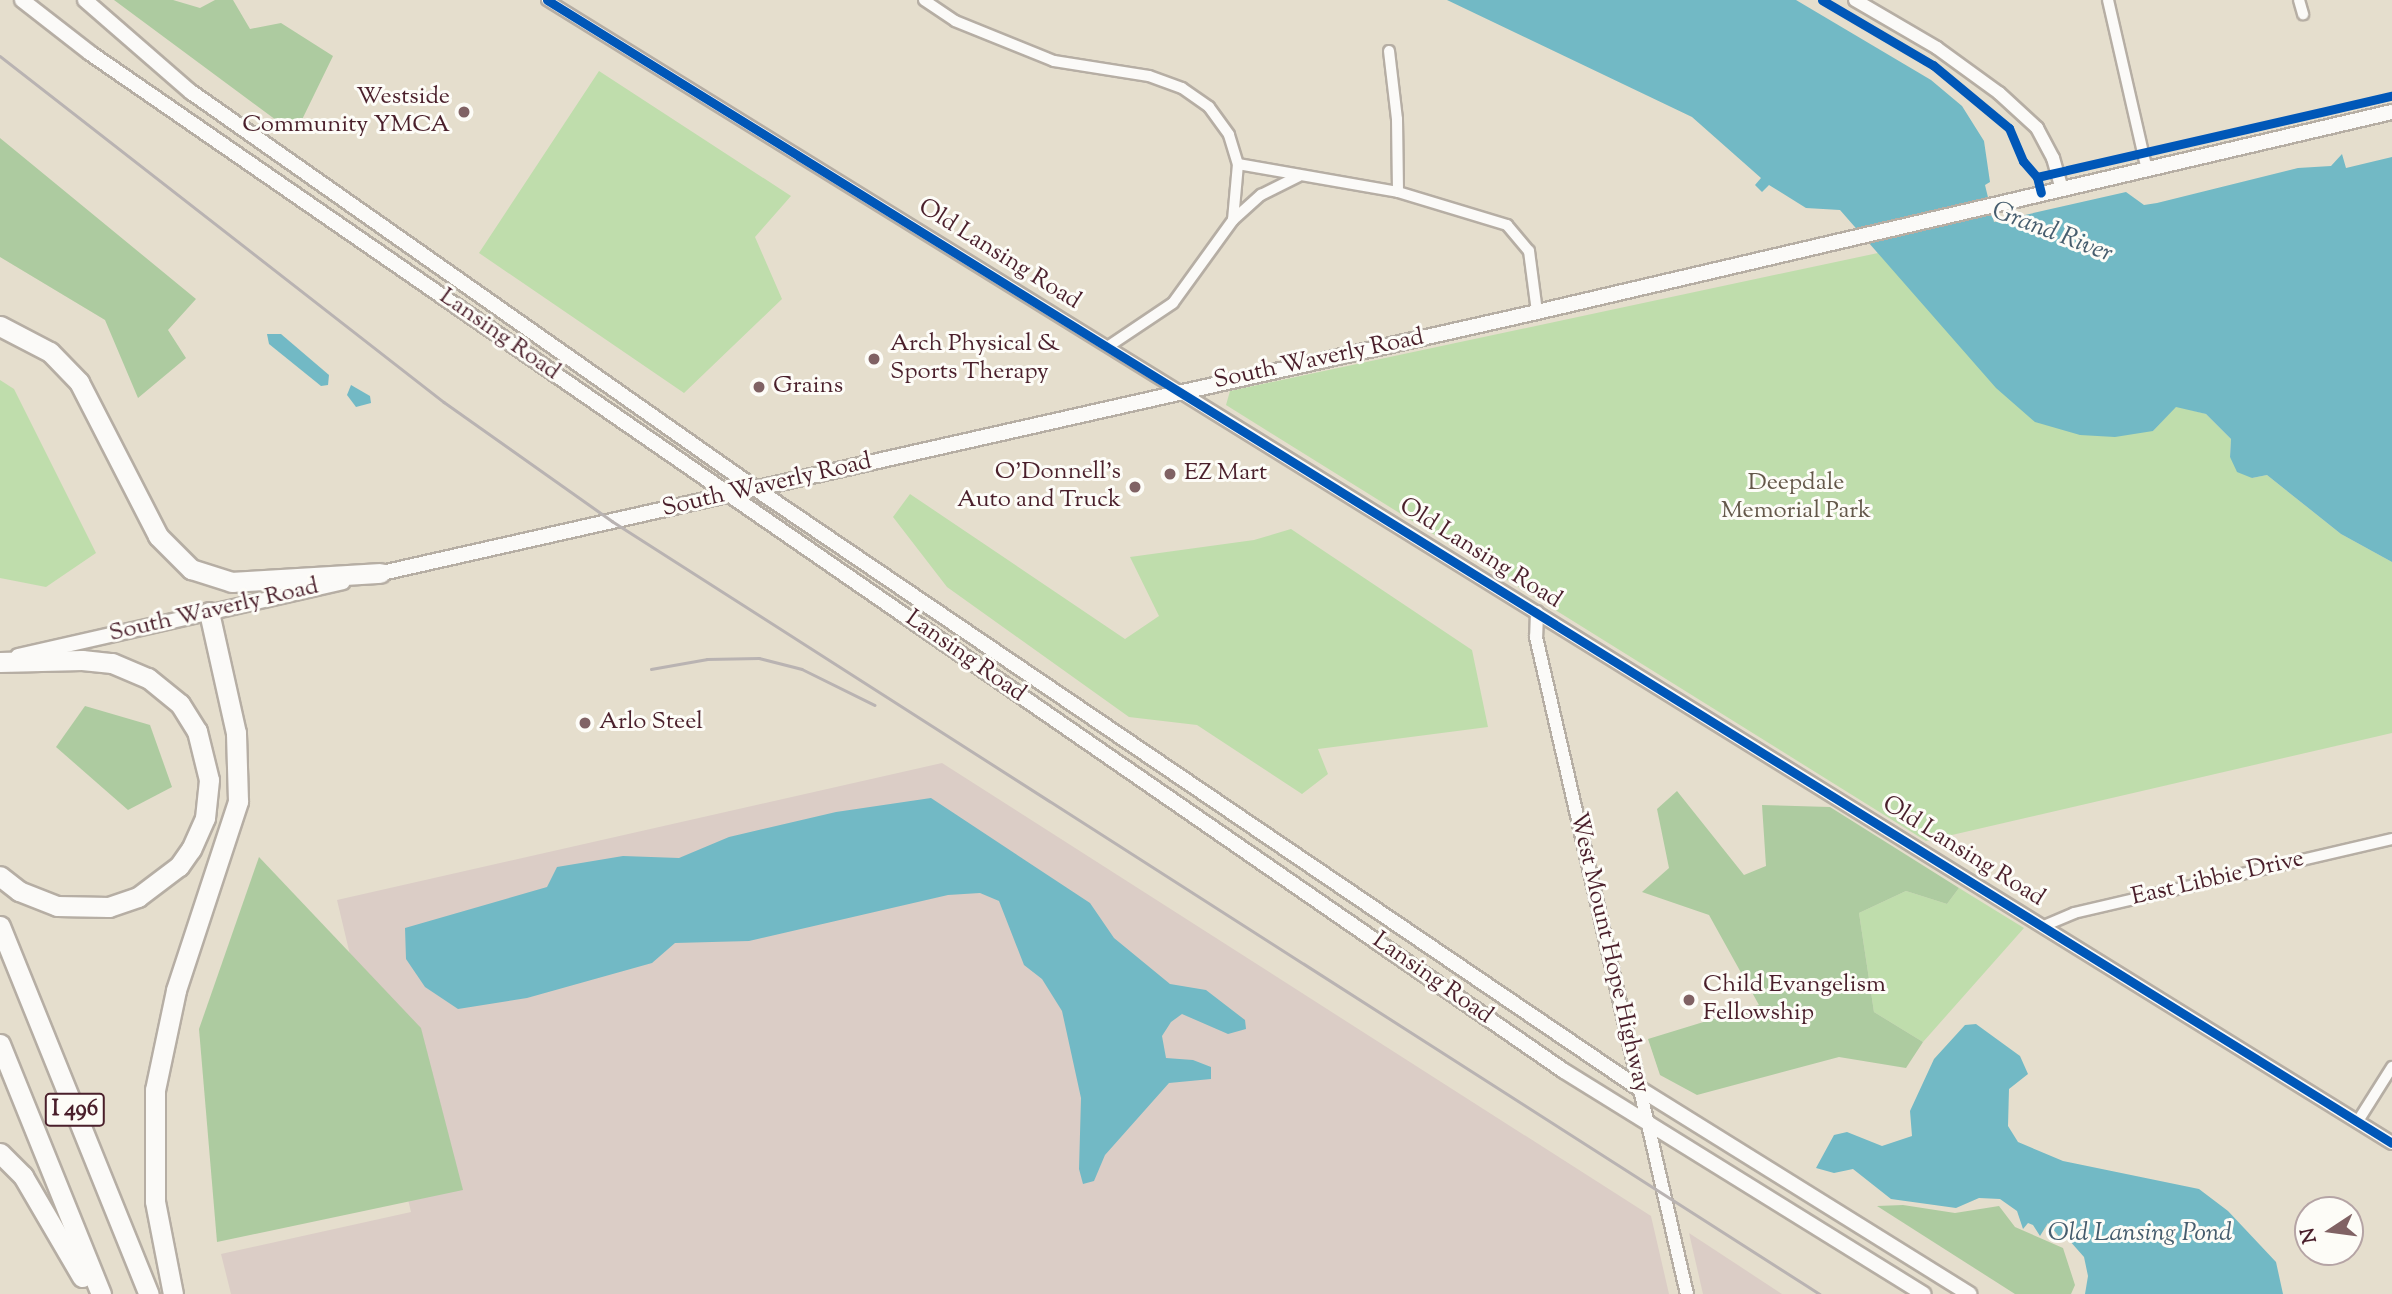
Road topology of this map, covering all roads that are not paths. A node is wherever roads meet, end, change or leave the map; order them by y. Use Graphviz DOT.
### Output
graph roads {
  1 [pos="22,0"];
  2 [pos="85,0"];
  3 [pos="547,0"];
  4 [pos="924,0"];
  5 [pos="1855,0"];
  6 [pos="2108,0"];
  7 [pos="2299,0"];
  8 [pos="559,3"];
  9 [pos="2303,13"];
  10 [pos="1389,51"];
  11 [pos="2392,112"];
  12 [pos="1238,164"];
  13 [pos="2147,170"];
  14 [pos="1299,176"];
  15 [pos="2062,189"];
  16 [pos="1398,192"];
  17 [pos="1233,220"];
  18 [pos="1537,312"];
  19 [pos="0,326"];
  20 [pos="1110,346"];
  21 [pos="1179,391"];
  22 [pos="756,489"];
  23 [pos="730,495"];
  24 [pos="380,573"];
  25 [pos="209,612"];
  26 [pos="1537,612"];
  27 [pos="0,661"];
  28 [pos="2392,839"];
  29 [pos="0,876"];
  30 [pos="2046,925"];
  31 [pos="0,926"];
  32 [pos="0,1044"];
  33 [pos="2392,1067"];
  34 [pos="1640,1089"];
  35 [pos="2358,1121"];
  36 [pos="1648,1123"];
  37 [pos="2392,1143"];
  38 [pos="0,1153"];
  39 [pos="91,1294"];
  40 [pos="101,1294"];
  41 [pos="149,1294"];
  42 [pos="173,1294"];
  43 [pos="1687,1294"];
  44 [pos="1923,1294"];
  45 [pos="1969,1294"];
  1 -- 23 [label="main road, Lansing Road"];
  2 -- 22 [label="main road, Lansing Road"];
  3 -- 8 [label="street, Old Lansing Road"];
  4 -- 12 [label="street"];
  5 -- 15 [label="street"];
  6 -- 13 [label="street"];
  7 -- 9 [label="street"];
  8 -- 20 [label="street, Old Lansing Road"];
  10 -- 16 [label="street"];
  11 -- 13 [label="main road, South Waverly Road"];
  12 -- 14 [label="street"];
  12 -- 17 [label="street"];
  13 -- 15 [label="main road, South Waverly Road"];
  14 -- 16 [label="street"];
  14 -- 17 [label="street"];
  15 -- 18 [label="main road, South Waverly Road"];
  16 -- 18 [label="street"];
  17 -- 20 [label="street"];
  18 -- 21 [label="main road, South Waverly Road"];
  19 -- 24 [label="highway"];
  20 -- 21 [label="street, Old Lansing Road"];
  21 -- 22 [label="main road, South Waverly Road"];
  21 -- 26 [label="street, Old Lansing Road"];
  22 -- 23 [label="main road, South Waverly Road"];
  22 -- 34 [label="main road, Lansing Road"];
  23 -- 24 [label="main road, South Waverly Road"];
  23 -- 36 [label="main road, Lansing Road"];
  24 -- 25 [label="main road, South Waverly Road"];
  25 -- 27 [label="main road, South Waverly Road"];
  25 -- 42 [label="highway"];
  26 -- 30 [label="street, Old Lansing Road"];
  26 -- 34 [label="street, West Mount Hope Highway"];
  27 -- 29 [label="highway"];
  28 -- 30 [label="street, East Libbie Drive"];
  30 -- 35 [label="street, Old Lansing Road"];
  31 -- 41 [label="highway, I 496"];
  32 -- 40 [label="highway, I 496"];
  33 -- 35 [label="street"];
  34 -- 36 [label="street, West Mount Hope Highway"];
  34 -- 45 [label="main road, Lansing Road"];
  35 -- 37 [label="street, Old Lansing Road"];
  36 -- 43 [label="street, West Mount Hope Highway"];
  36 -- 44 [label="main road, Lansing Road"];
  38 -- 39 [label="highway"];
}
